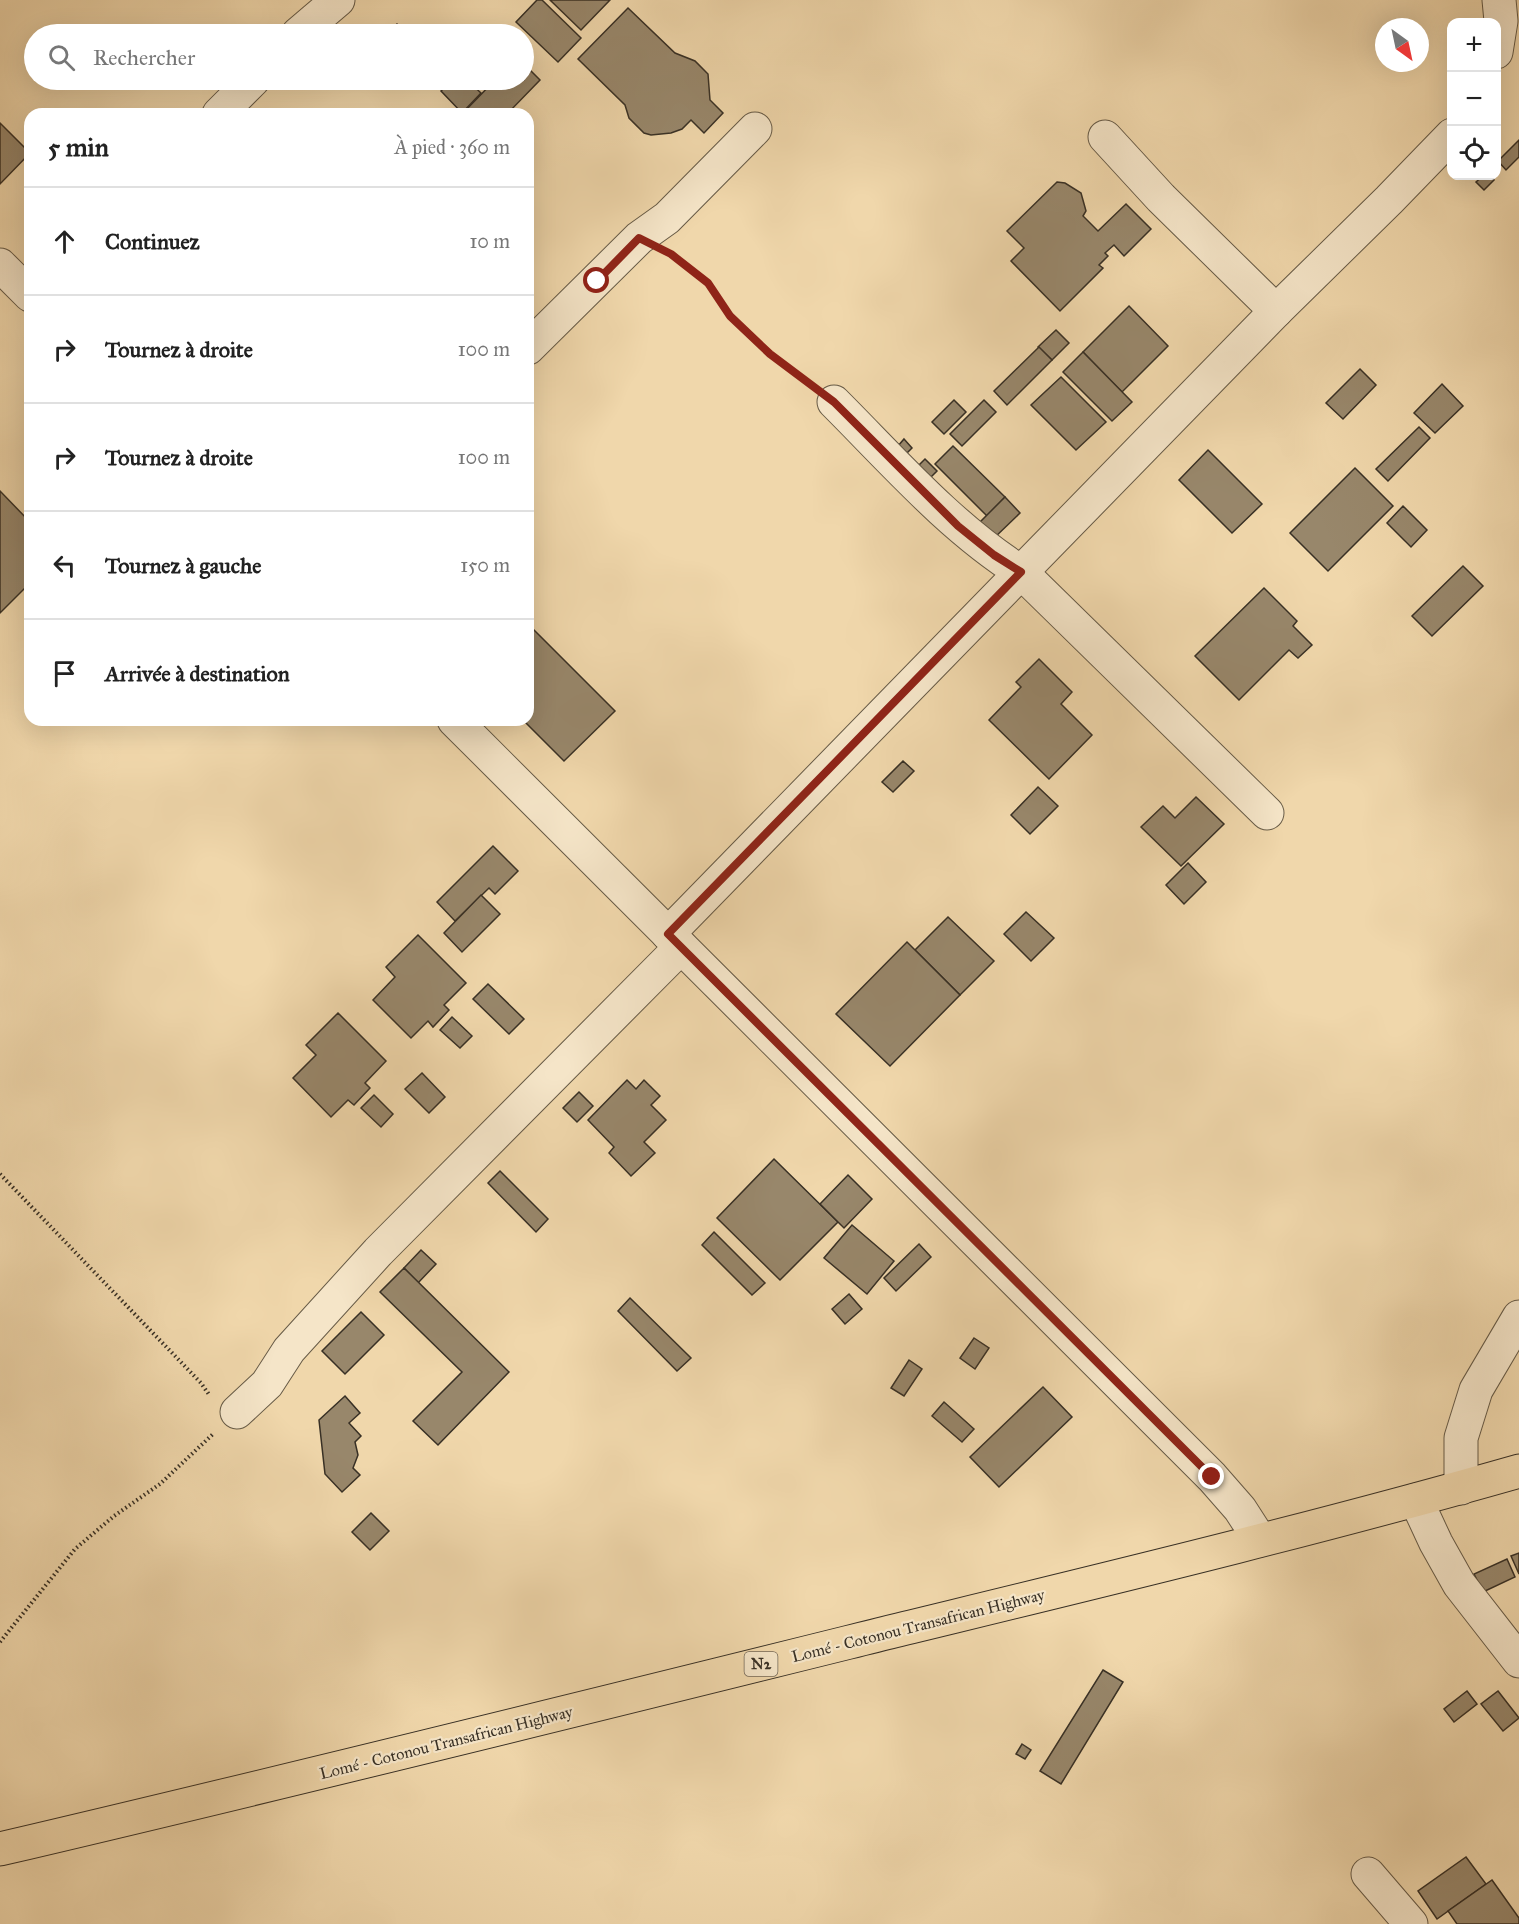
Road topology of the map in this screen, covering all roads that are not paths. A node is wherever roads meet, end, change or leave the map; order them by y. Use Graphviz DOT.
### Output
graph roads {
  1 [pos="338,0"];
  2 [pos="1499,0"];
  3 [pos="1501,18"];
  4 [pos="310,24"];
  5 [pos="243,90"];
  6 [pos="225,108"];
  7 [pos="755,129"];
  8 [pos="1105,137"];
  9 [pos="1447,140"];
  10 [pos="0,265"];
  11 [pos="24,287"];
  12 [pos="1276,311"];
  13 [pos="534,342"];
  14 [pos="834,402"];
  15 [pos="1021,572"];
  16 [pos="460,726"];
  17 [pos="1267,813"];
  18 [pos="675,940"];
  19 [pos="1518,1323"];
  20 [pos="231,1417"];
  21 [pos="1519,1471"];
  22 [pos="1461,1488"];
  23 [pos="1416,1500"];
  24 [pos="1260,1540"];
  25 [pos="1519,1661"];
  26 [pos="0,1849"];
  27 [pos="1368,1874"];
  28 [pos="1411,1924"];
  1 -- 4 [label="street"];
  2 -- 3 [label="street"];
  5 -- 6 [label="street"];
  7 -- 13 [label="street"];
  8 -- 12 [label="street"];
  9 -- 12 [label="street"];
  10 -- 11 [label="street"];
  12 -- 15 [label="street"];
  14 -- 15 [label="street"];
  15 -- 17 [label="street"];
  15 -- 18 [label="street"];
  16 -- 18 [label="street"];
  18 -- 20 [label="street"];
  18 -- 24 [label="street"];
  19 -- 22 [label="street"];
  21 -- 22 [label="highway, Lomé - Cotonou Transafrican Highway / N2"];
  22 -- 23 [label="highway, Lomé - Cotonou Transafrican Highway / N2"];
  23 -- 24 [label="highway, Lomé - Cotonou Transafrican Highway / N2"];
  23 -- 25 [label="street"];
  24 -- 26 [label="highway, Lomé - Cotonou Transafrican Highway / N2"];
  27 -- 28 [label="street"];
}
